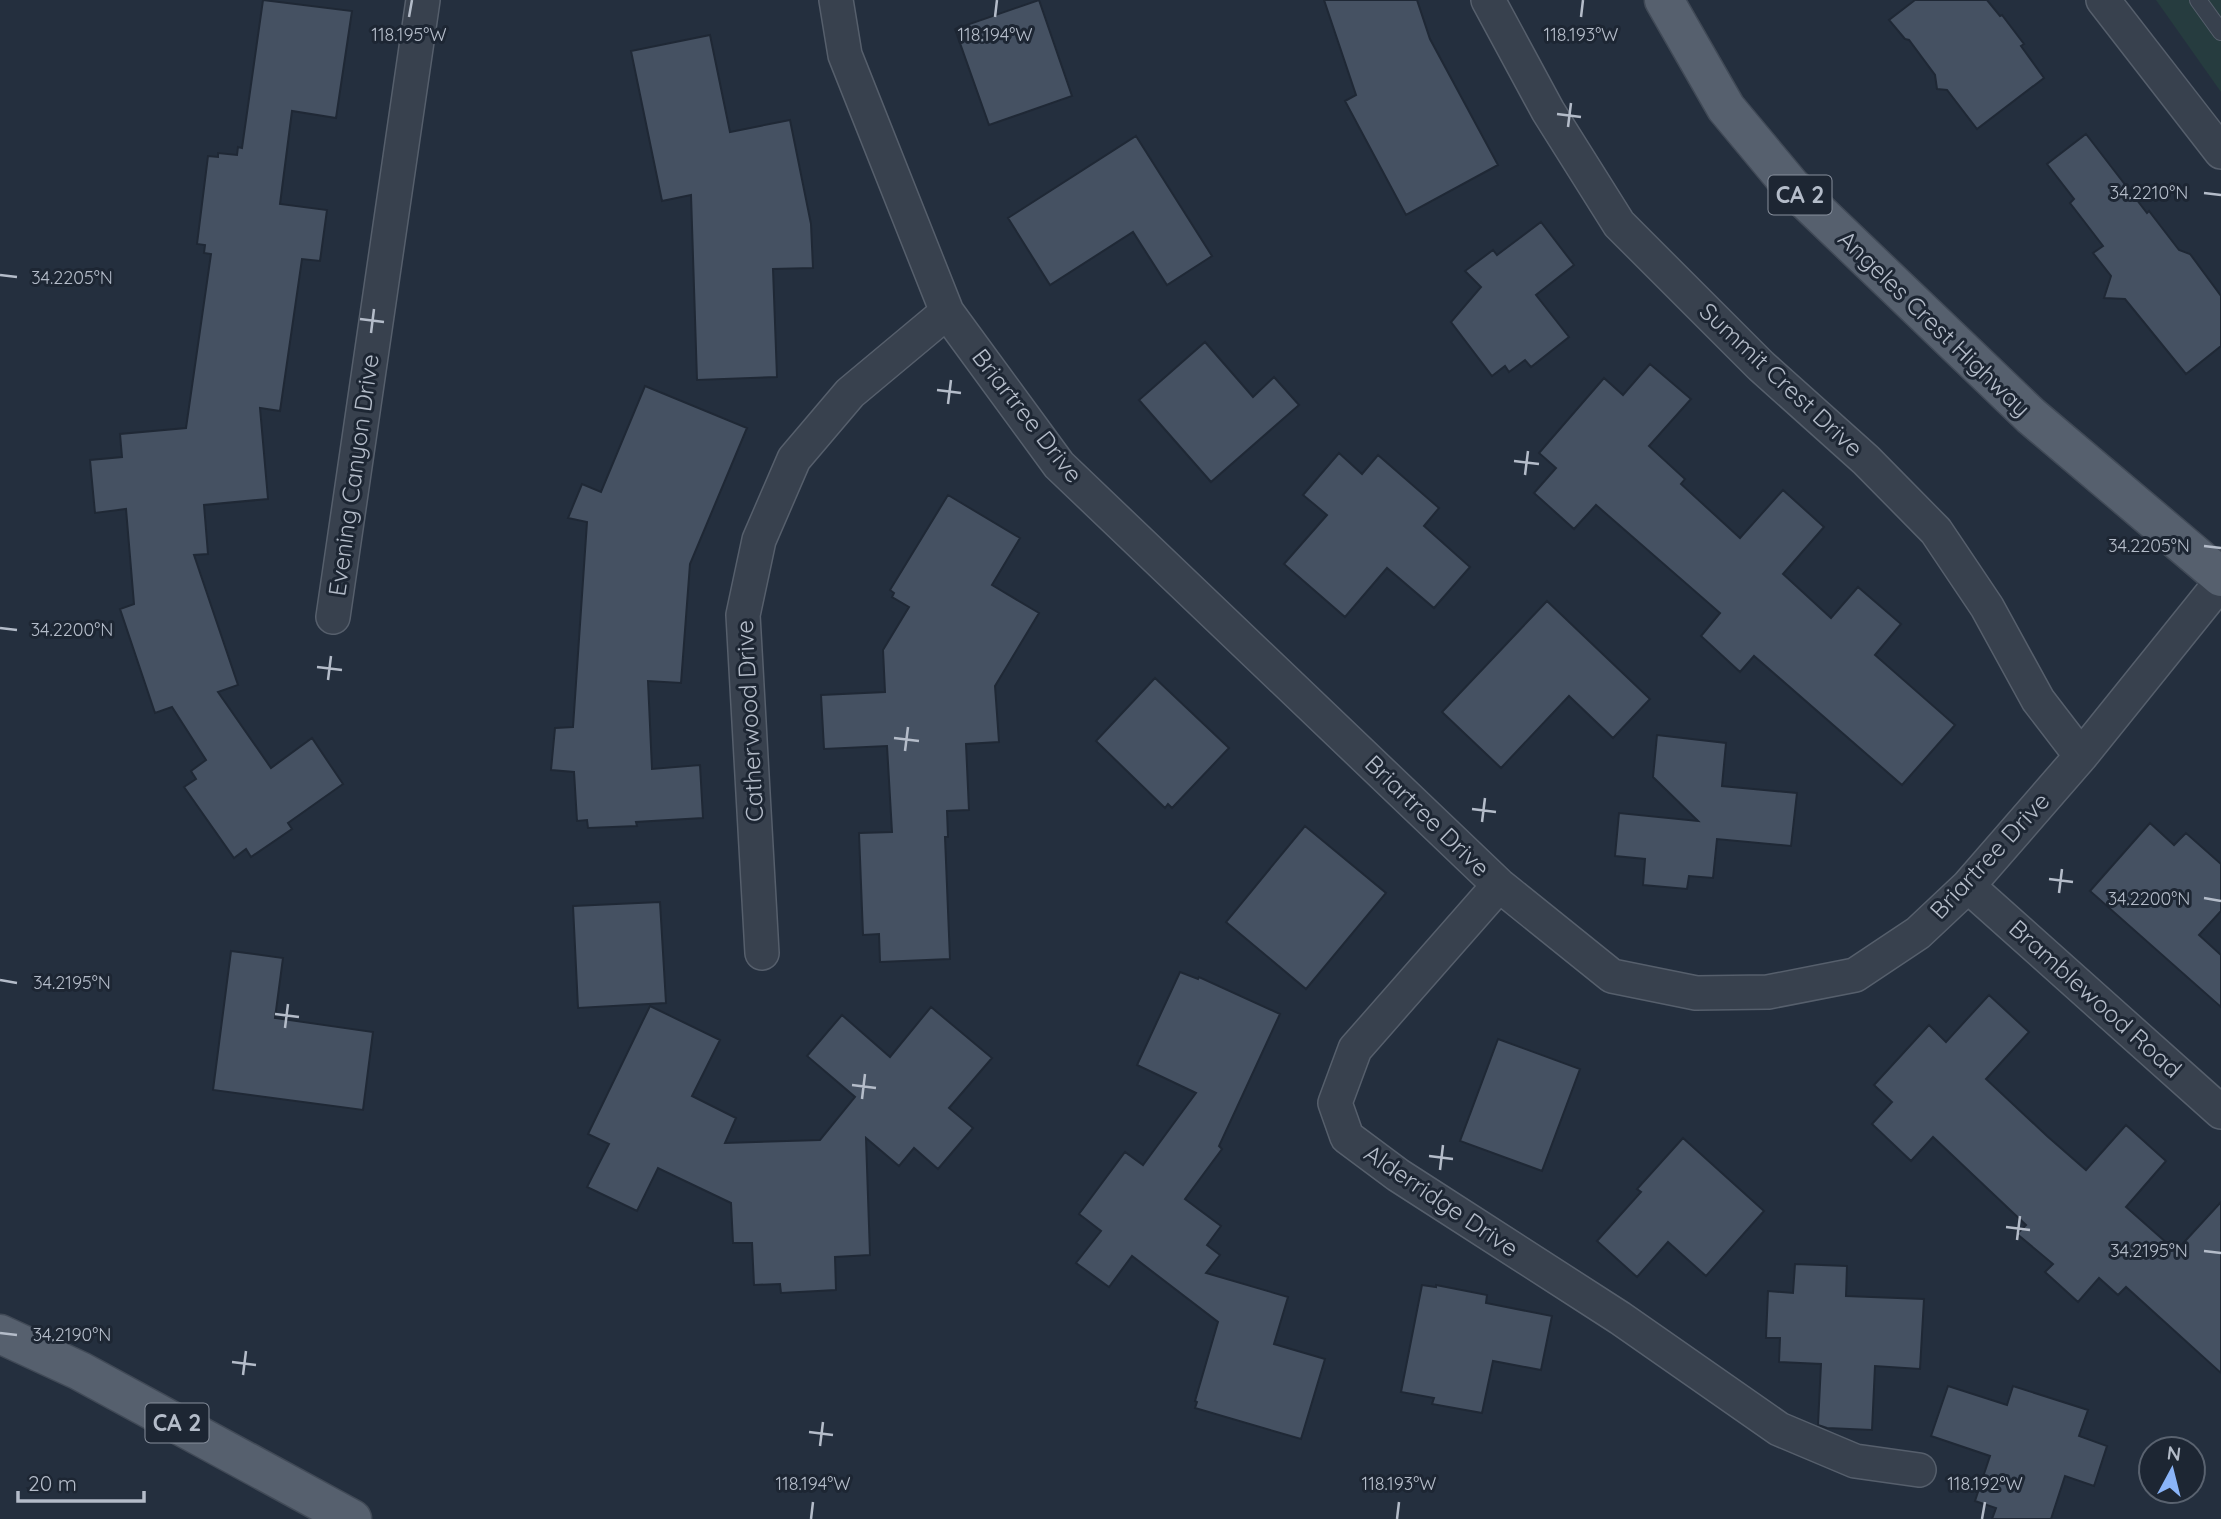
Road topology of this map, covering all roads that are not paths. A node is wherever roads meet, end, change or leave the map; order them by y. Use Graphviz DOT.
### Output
graph roads {
  1 [pos="423,0"];
  2 [pos="836,0"];
  3 [pos="1488,0"];
  4 [pos="1664,0"];
  5 [pos="2103,0"];
  6 [pos="2198,0"];
  7 [pos="2221,32"];
  8 [pos="2221,152"];
  9 [pos="947,312"];
  10 [pos="2221,580"];
  11 [pos="333,617"];
  12 [pos="2081,756"];
  13 [pos="1499,885"];
  14 [pos="1968,886"];
  15 [pos="762,953"];
  16 [pos="2221,1112"];
  17 [pos="0,1334"];
  18 [pos="1919,1470"];
  19 [pos="352,1519"];
  1 -- 11 [label="street, Evening Canyon Drive"];
  2 -- 9 [label="street, Briartree Drive"];
  3 -- 12 [label="street, Summit Crest Drive"];
  4 -- 10 [label="main road, Angeles Crest Highway / CA 2"];
  5 -- 8 [label="street"];
  6 -- 7 [label="lane"];
  9 -- 13 [label="street, Briartree Drive"];
  9 -- 15 [label="street, Catherwood Drive"];
  10 -- 12 [label="street, Briartree Drive"];
  12 -- 14 [label="street, Briartree Drive"];
  13 -- 14 [label="street, Briartree Drive"];
  13 -- 18 [label="street, Alderridge Drive"];
  14 -- 16 [label="street, Bramblewood Road"];
  17 -- 19 [label="main road, CA 2"];
}
